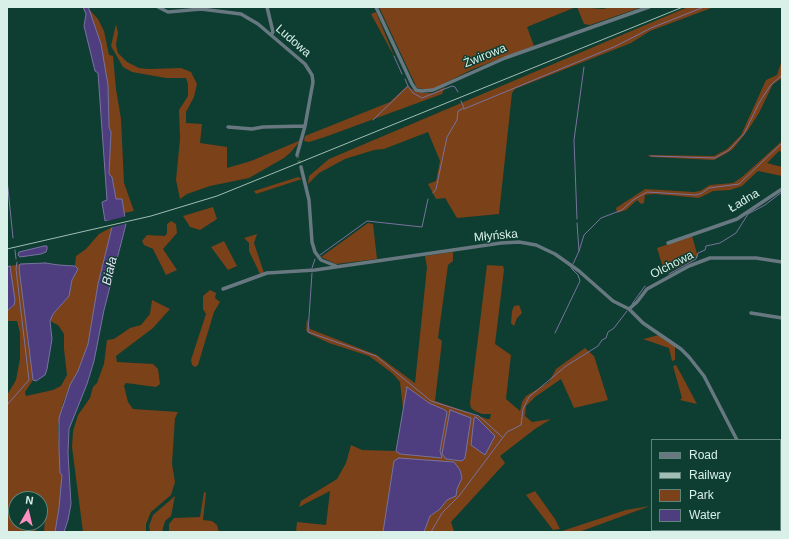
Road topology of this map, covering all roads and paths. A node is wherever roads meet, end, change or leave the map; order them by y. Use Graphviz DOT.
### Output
graph roads {
  1 [pos="158,7"];
  2 [pos="267,7"];
  3 [pos="376,7"];
  4 [pos="649,7"];
  5 [pos="271,35"];
  6 [pos="305,126"];
  7 [pos="228,127"];
  8 [pos="297,155"];
  9 [pos="300,168"];
  10 [pos="782,189"];
  11 [pos="668,243"];
  12 [pos="782,262"];
  13 [pos="336,266"];
  14 [pos="223,289"];
  15 [pos="629,309"];
  16 [pos="751,313"];
  17 [pos="782,318"];
  18 [pos="736,439"];
  1 -- 5 [label="street, Ludowa"];
  2 -- 5 [label="street"];
  3 -- 4 [label="street, Żwirowa"];
  5 -- 6 [label="street, Ludowa"];
  6 -- 7 [label="street"];
  6 -- 8 [label="street, Ludowa"];
  9 -- 13 [label="street"];
  10 -- 11 [label="street, Ładna"];
  12 -- 15 [label="street, Olchowa"];
  13 -- 14 [label="street, Młyńska"];
  13 -- 15 [label="street, Młyńska"];
  15 -- 18 [label="street, Młyńska"];
  16 -- 17 [label="street"];
}
